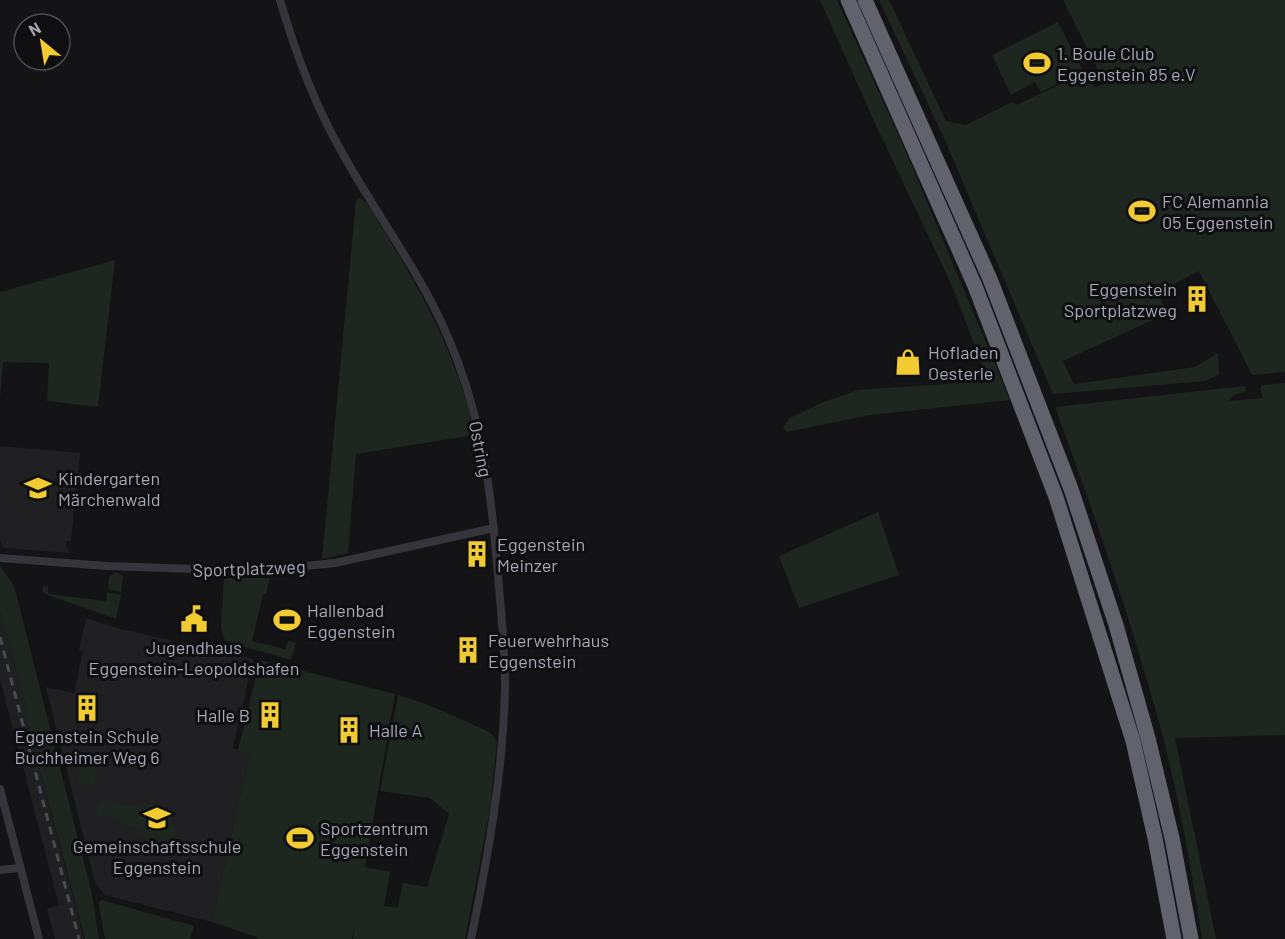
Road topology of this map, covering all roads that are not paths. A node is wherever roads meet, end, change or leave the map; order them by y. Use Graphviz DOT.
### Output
graph roads {
  1 [pos="280,0"];
  2 [pos="848,0"];
  3 [pos="865,0"];
  4 [pos="494,528"];
  5 [pos="0,558"];
  6 [pos="0,789"];
  7 [pos="20,868"];
  8 [pos="0,870"];
  9 [pos="39,939"];
  10 [pos="471,939"];
  11 [pos="1174,939"];
  12 [pos="1191,939"];
  1 -- 4 [label="street, Ostring"];
  2 -- 11 [label="highway"];
  3 -- 12 [label="highway"];
  4 -- 5 [label="street, Sportplatzweg"];
  4 -- 10 [label="street, Ostring"];
  6 -- 7 [label="street"];
  7 -- 8 [label="street"];
  7 -- 9 [label="street"];
}
